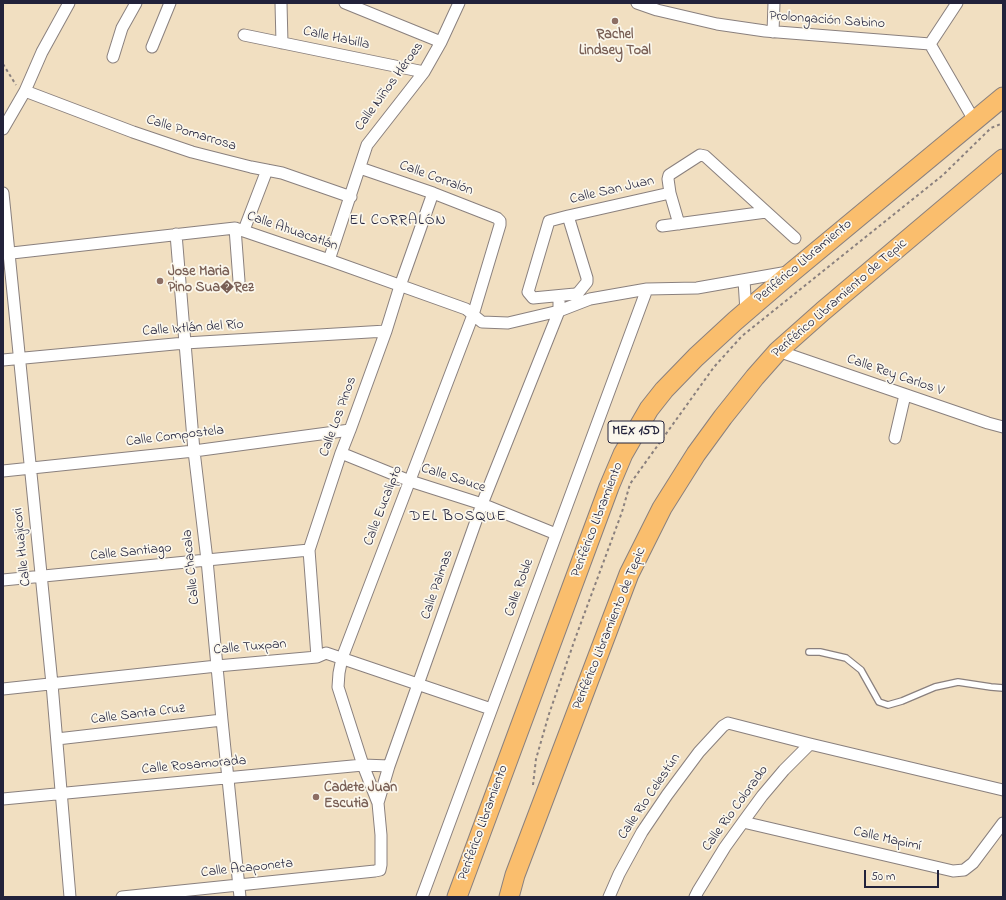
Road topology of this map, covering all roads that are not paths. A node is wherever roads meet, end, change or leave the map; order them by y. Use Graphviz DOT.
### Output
graph roads {
  1 [pos="69,3"];
  2 [pos="136,3"];
  3 [pos="170,3"];
  4 [pos="281,3"];
  5 [pos="345,3"];
  6 [pos="459,3"];
  7 [pos="637,3"];
  8 [pos="774,3"];
  9 [pos="957,3"];
  10 [pos="657,6"];
  11 [pos="773,32"];
  12 [pos="244,35"];
  13 [pos="282,42"];
  14 [pos="441,42"];
  15 [pos="930,44"];
  16 [pos="152,47"];
  17 [pos="113,57"];
  18 [pos="424,72"];
  19 [pos="21,88"];
  20 [pos="1003,97"];
  21 [pos="974,120"];
  22 [pos="3,129"];
  23 [pos="1003,159"];
  24 [pos="360,168"];
  25 [pos="267,170"];
  26 [pos="3,193"];
  27 [pos="433,193"];
  28 [pos="670,193"];
  29 [pos="351,198"];
  30 [pos="766,212"];
  31 [pos="568,216"];
  32 [pos="500,221"];
  33 [pos="679,224"];
  34 [pos="662,226"];
  35 [pos="240,229"];
  36 [pos="176,234"];
  37 [pos="795,238"];
  38 [pos="6,253"];
  39 [pos="329,260"];
  40 [pos="792,272"];
  41 [pos="744,280"];
  42 [pos="239,281"];
  43 [pos="400,286"];
  44 [pos="647,289"];
  45 [pos="559,296"];
  46 [pos="559,311"];
  47 [pos="746,312"];
  48 [pos="473,315"];
  49 [pos="386,331"];
  50 [pos="185,343"];
  51 [pos="778,351"];
  52 [pos="19,359"];
  53 [pos="3,360"];
  54 [pos="905,395"];
  55 [pos="1003,427"];
  56 [pos="350,430"];
  57 [pos="896,438"];
  58 [pos="194,451"];
  59 [pos="341,453"];
  60 [pos="30,468"];
  61 [pos="3,471"];
  62 [pos="410,481"];
  63 [pos="482,504"];
  64 [pos="556,534"];
  65 [pos="309,550"];
  66 [pos="207,560"];
  67 [pos="41,577"];
  68 [pos="3,580"];
  69 [pos="809,652"];
  70 [pos="317,656"];
  71 [pos="342,658"];
  72 [pos="217,666"];
  73 [pos="52,684"];
  74 [pos="419,684"];
  75 [pos="1003,688"];
  76 [pos="3,689"];
  77 [pos="491,709"];
  78 [pos="222,720"];
  79 [pos="57,739"];
  80 [pos="810,744"];
  81 [pos="363,765"];
  82 [pos="389,766"];
  83 [pos="228,778"];
  84 [pos="1003,790"];
  85 [pos="62,794"];
  86 [pos="3,799"];
  87 [pos="378,802"];
  88 [pos="743,822"];
  89 [pos="1003,823"];
  90 [pos="375,872"];
  91 [pos="239,885"];
  92 [pos="70,897"];
  93 [pos="122,897"];
  94 [pos="240,897"];
  95 [pos="422,897"];
  96 [pos="457,897"];
  97 [pos="509,897"];
  98 [pos="609,897"];
  99 [pos="695,897"];
  1 -- 19 [label="street"];
  2 -- 17 [label="street"];
  3 -- 16 [label="street"];
  4 -- 13 [label="street, Calle Habilla"];
  5 -- 14 [label="street"];
  6 -- 14 [label="street, Calle Niños Héroes"];
  7 -- 10 [label="street, Prolongación Sabino"];
  8 -- 11 [label="street"];
  9 -- 15 [label="street"];
  10 -- 11 [label="street, Prolongación Sabino"];
  11 -- 15 [label="street, Prolongación Sabino"];
  12 -- 13 [label="street"];
  13 -- 18 [label="street, Calle Habilla"];
  14 -- 18 [label="street, Calle Niños Héroes"];
  15 -- 21 [label="street"];
  18 -- 24 [label="street, Calle Niños Héroes"];
  19 -- 22 [label="street"];
  19 -- 25 [label="street, Calle Pomarrosa"];
  20 -- 21 [label="highway, Periférico Libramiento / MEX 15D"];
  21 -- 40 [label="highway, Periférico Libramiento / MEX 15D"];
  23 -- 51 [label="highway, Periférico Libramiento de Tepic"];
  24 -- 27 [label="street, Calle Corralón"];
  24 -- 29 [label="street, Calle Niños Héroes"];
  25 -- 29 [label="street, Calle Pomarrosa"];
  25 -- 35 [label="street"];
  26 -- 38 [label="street, Calle Huajicori"];
  27 -- 32 [label="street, Calle Corralón"];
  27 -- 43 [label="street, Calle Los Pinos"];
  28 -- 30 [label="street, Calle San Juan"];
  28 -- 31 [label="street, Calle San Juan"];
  28 -- 33 [label="street"];
  29 -- 39 [label="street, Calle Niños Héroes"];
  30 -- 33 [label="street"];
  30 -- 37 [label="street, Calle San Juan"];
  31 -- 45 [label="street"];
  31 -- 45 [label="street, Calle San Juan"];
  32 -- 48 [label="street, Calle Eucalipto"];
  33 -- 34 [label="street"];
  35 -- 36 [label="street, Calle Ahuacatlán"];
  35 -- 39 [label="street, Calle Ahuacatlán"];
  35 -- 42 [label="street"];
  36 -- 38 [label="street, Calle Ahuacatlán"];
  36 -- 50 [label="street, Calle Chacala"];
  38 -- 52 [label="street, Calle Huajicori"];
  39 -- 43 [label="street, Calle Ahuacatlán"];
  40 -- 41 [label="street, Calle Ahuacatlán"];
  40 -- 47 [label="highway, Periférico Libramiento / MEX 15D"];
  41 -- 44 [label="street, Calle Ahuacatlán"];
  41 -- 47 [label="street"];
  43 -- 48 [label="street, Calle Ahuacatlán"];
  43 -- 49 [label="street, Calle Los Pinos"];
  44 -- 46 [label="street, Calle Ahuacatlán"];
  44 -- 64 [label="street, Calle Roble"];
  45 -- 46 [label="street"];
  46 -- 48 [label="street, Calle Ahuacatlán"];
  46 -- 63 [label="street, Calle Palmas"];
  47 -- 96 [label="highway, Periférico Libramiento / MEX 15D"];
  48 -- 62 [label="street, Calle Eucalipto"];
  49 -- 50 [label="street, Calle Ixtlán del Río"];
  49 -- 56 [label="street, Calle Los Pinos"];
  50 -- 52 [label="street, Calle Ixtlán del Río"];
  50 -- 58 [label="street, Calle Chacala"];
  51 -- 54 [label="street, Calle Rey Carlos V"];
  51 -- 97 [label="highway, Periférico Libramiento de Tepic"];
  52 -- 53 [label="street, Calle Ixtlán del Río"];
  52 -- 60 [label="street, Calle Huajicori"];
  54 -- 55 [label="street, Calle Rey Carlos V"];
  54 -- 57 [label="street"];
  56 -- 58 [label="street, Calle Compostela"];
  56 -- 59 [label="street, Calle Los Pinos"];
  58 -- 60 [label="street, Calle Compostela"];
  58 -- 66 [label="street, Calle Chacala"];
  59 -- 62 [label="street, Calle Sauce"];
  59 -- 65 [label="street, Calle Los Pinos"];
  60 -- 61 [label="street, Calle Compostela"];
  60 -- 67 [label="street, Calle Huajicori"];
  62 -- 63 [label="street, Calle Sauce"];
  62 -- 71 [label="street, Calle Eucalipto"];
  63 -- 64 [label="street, Calle Sauce"];
  63 -- 74 [label="street, Calle Palmas"];
  64 -- 77 [label="street, Calle Roble"];
  65 -- 66 [label="street, Calle Santiago"];
  65 -- 70 [label="street, Calle Los Pinos"];
  66 -- 67 [label="street, Calle Santiago"];
  66 -- 72 [label="street, Calle Chacala"];
  67 -- 68 [label="street, Calle Santiago"];
  67 -- 73 [label="street, Calle Huajicori"];
  69 -- 75 [label="lane"];
  70 -- 71 [label="street, Calle Tuxpan"];
  70 -- 72 [label="street, Calle Tuxpan"];
  71 -- 74 [label="street, Calle Tuxpan"];
  71 -- 81 [label="street, Calle Eucalipto"];
  72 -- 73 [label="street, Calle Tuxpan"];
  72 -- 78 [label="street, Calle Chacala"];
  73 -- 76 [label="street, Calle Tuxpan"];
  73 -- 79 [label="street, Calle Huajicori"];
  74 -- 77 [label="street, Calle Tuxpan"];
  74 -- 82 [label="street, Calle Palmas"];
  77 -- 95 [label="street, Calle Roble"];
  78 -- 79 [label="street, Calle Santa Cruz"];
  78 -- 83 [label="street, Calle Chacala"];
  79 -- 85 [label="street, Calle Huajicori"];
  80 -- 84 [label="street"];
  80 -- 88 [label="street, Calle Rio Colorado"];
  80 -- 98 [label="street, Calle Rio Celestún"];
  81 -- 82 [label="street, Calle Rosamorada"];
  81 -- 83 [label="street, Calle Rosamorada"];
  81 -- 87 [label="street, Calle Eucalipto"];
  82 -- 87 [label="street, Calle Palmas"];
  83 -- 85 [label="street, Calle Rosamorada"];
  83 -- 91 [label="street, Calle Chacala"];
  85 -- 86 [label="street, Calle Rosamorada"];
  85 -- 92 [label="street, Calle Huajicori"];
  87 -- 90 [label="street, Calle Palmas"];
  88 -- 89 [label="street, Calle Mapimí"];
  88 -- 99 [label="street, Calle Rio Colorado"];
  90 -- 91 [label="street, Calle Acaponeta"];
  91 -- 93 [label="street, Calle Acaponeta"];
  91 -- 94 [label="street, Calle Chacala"];
}
